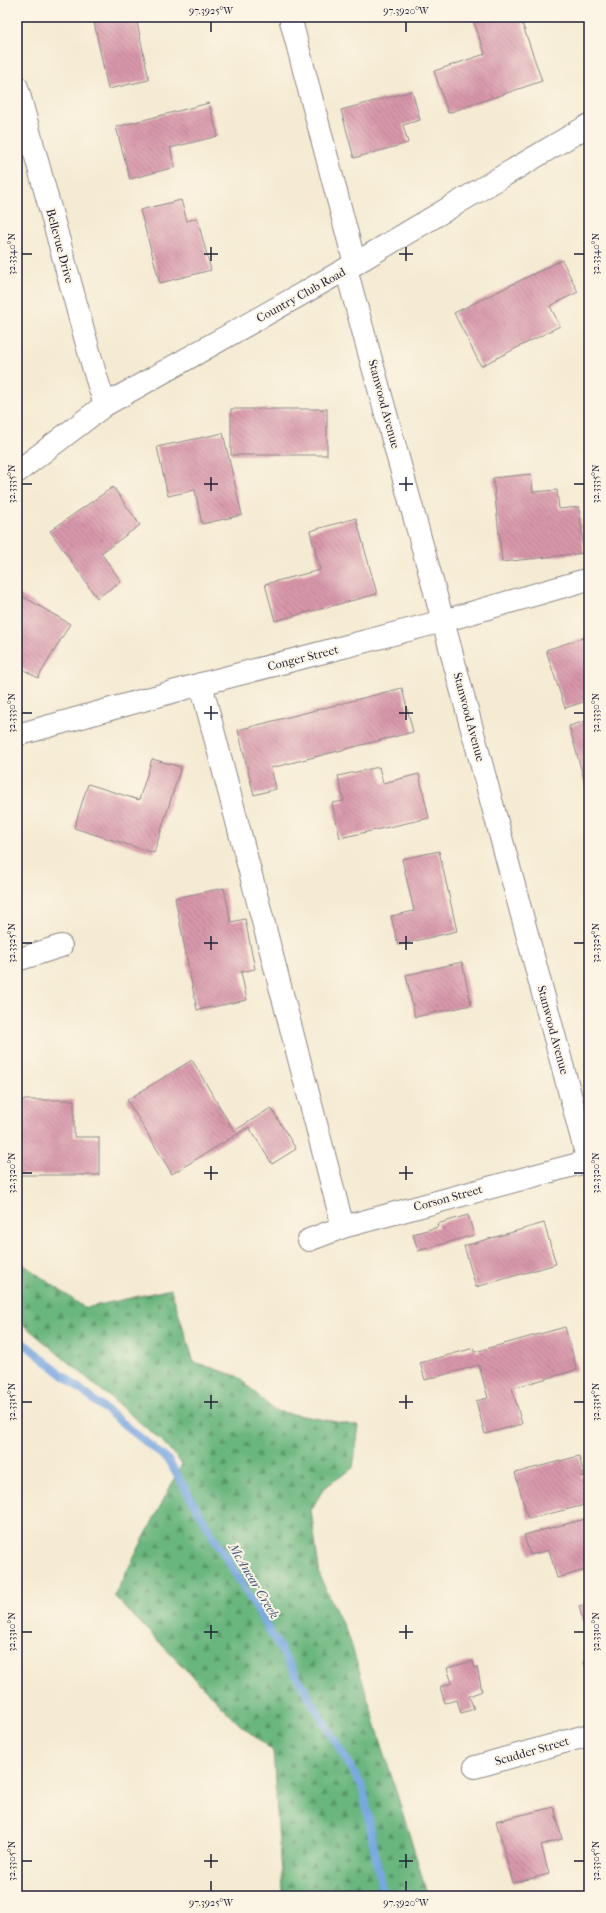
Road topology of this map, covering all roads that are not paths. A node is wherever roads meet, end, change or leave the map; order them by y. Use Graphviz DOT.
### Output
graph roads {
  1 [pos="290,17"];
  2 [pos="17,87"];
  3 [pos="589,126"];
  4 [pos="351,267"];
  5 [pos="105,405"];
  6 [pos="17,472"];
  7 [pos="589,579"];
  8 [pos="443,622"];
  9 [pos="201,684"];
  10 [pos="17,735"];
  11 [pos="60,946"];
  12 [pos="17,960"];
  13 [pos="589,1162"];
  14 [pos="343,1227"];
  15 [pos="309,1240"];
  16 [pos="589,1735"];
  17 [pos="475,1767"];
  1 -- 4 [label="street, Stanwood Avenue"];
  2 -- 5 [label="street, Bellevue Drive"];
  3 -- 4 [label="street, Country Club Road"];
  4 -- 5 [label="street, Country Club Road"];
  4 -- 8 [label="street, Stanwood Avenue"];
  5 -- 6 [label="street, Country Club Road"];
  7 -- 8 [label="street, Conger Street"];
  8 -- 9 [label="street, Conger Street"];
  8 -- 13 [label="street, Stanwood Avenue"];
  9 -- 10 [label="street, Conger Street"];
  9 -- 14 [label="street"];
  11 -- 12 [label="street"];
  13 -- 14 [label="street, Corson Street"];
  14 -- 15 [label="street, Corson Street"];
  16 -- 17 [label="street, Scudder Street"];
}
